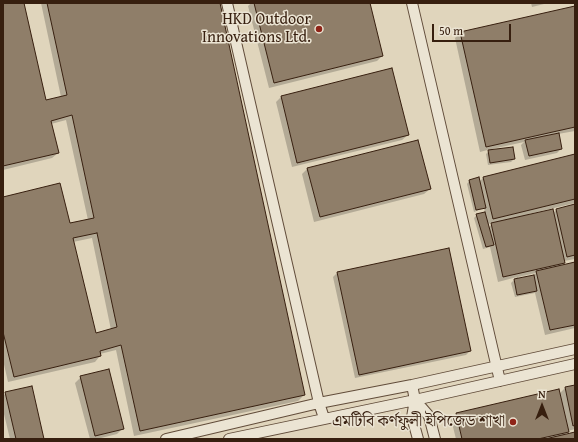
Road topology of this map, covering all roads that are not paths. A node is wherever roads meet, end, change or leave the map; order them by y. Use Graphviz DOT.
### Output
graph roads {
  1 [pos="227,3"];
  2 [pos="412,3"];
  3 [pos="575,349"];
  4 [pos="575,364"];
  5 [pos="496,366"];
  6 [pos="500,381"];
  7 [pos="412,385"];
  8 [pos="415,400"];
  9 [pos="318,403"];
  10 [pos="324,418"];
  11 [pos="226,425"];
  12 [pos="166,439"];
  13 [pos="229,439"];
  14 [pos="418,439"];
  15 [pos="435,439"];
  1 -- 9 [label="street"];
  2 -- 5 [label="street"];
  3 -- 5 [label="street"];
  4 -- 6 [label="street"];
  5 -- 6 [label="street"];
  5 -- 7 [label="street"];
  6 -- 8 [label="street"];
  7 -- 8 [label="street"];
  7 -- 9 [label="street"];
  8 -- 10 [label="street"];
  8 -- 14 [label="street"];
  8 -- 15 [label="street"];
  9 -- 10 [label="street"];
  9 -- 11 [label="street"];
  10 -- 13 [label="street"];
  11 -- 12 [label="street"];
  11 -- 13 [label="street"];
}
